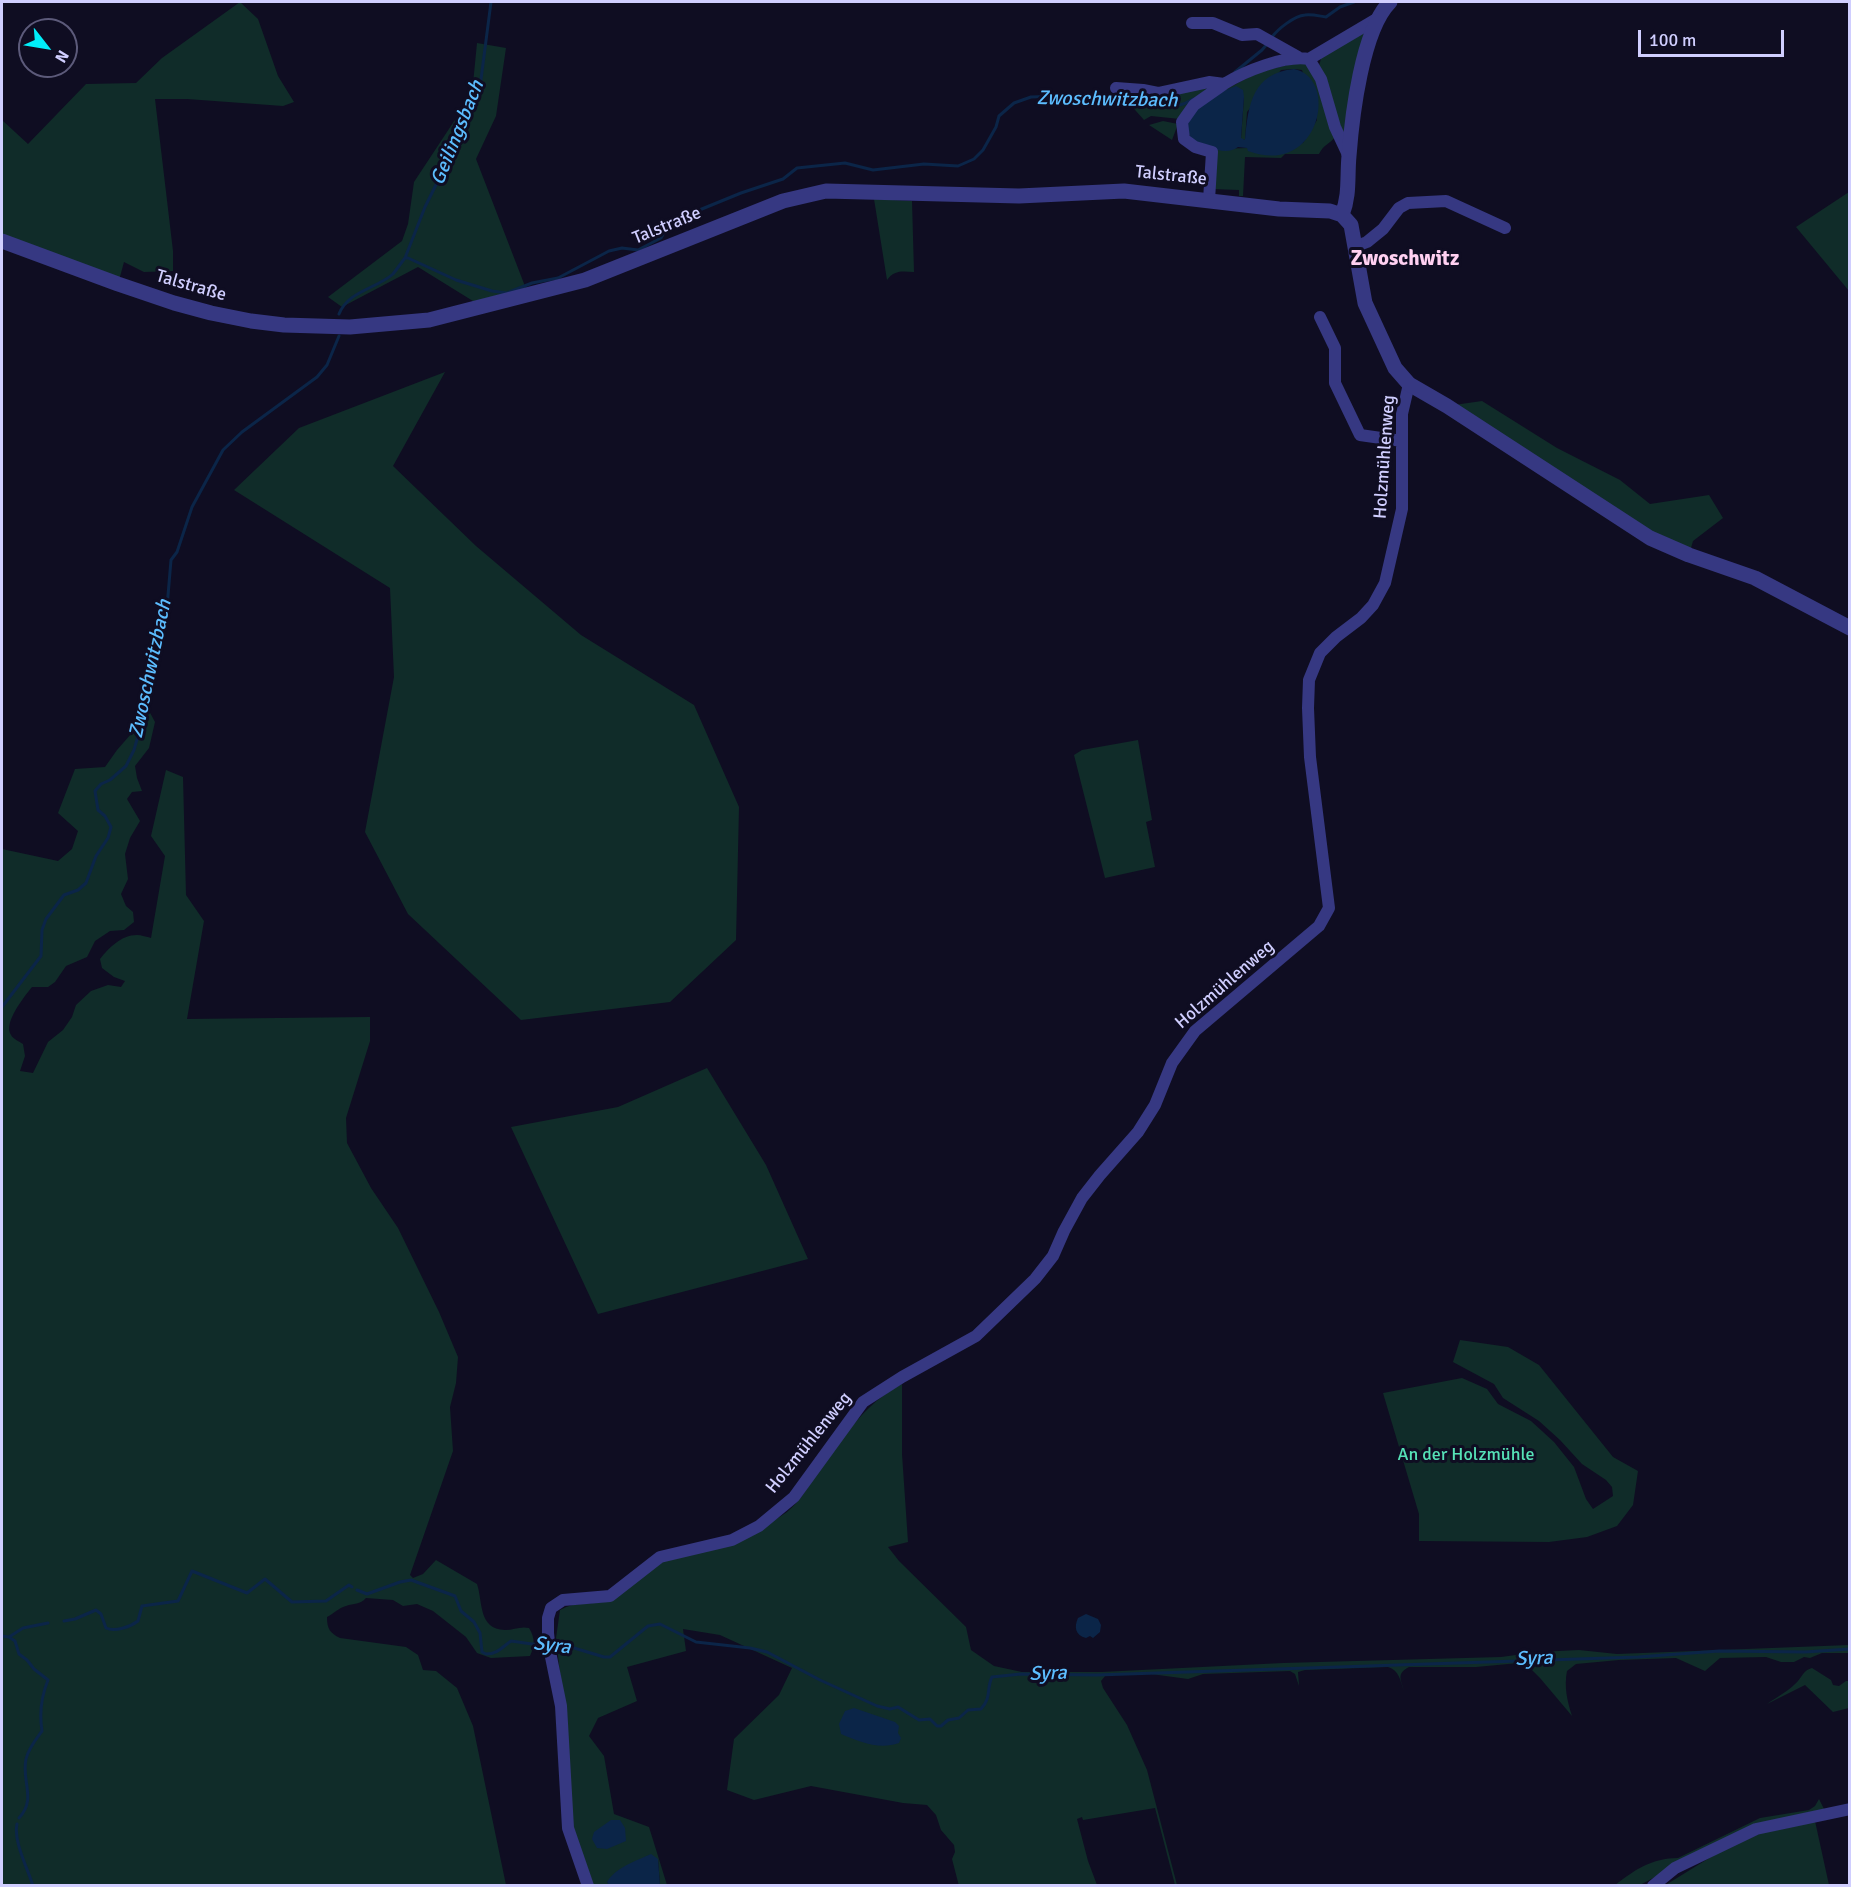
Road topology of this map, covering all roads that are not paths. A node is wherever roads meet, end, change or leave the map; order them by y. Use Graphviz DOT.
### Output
graph roads {
  1 [pos="1390,2"];
  2 [pos="1380,17"];
  3 [pos="1191,23"];
  4 [pos="1304,58"];
  5 [pos="1224,84"];
  6 [pos="1116,87"];
  7 [pos="1349,157"];
  8 [pos="1209,200"];
  9 [pos="1342,214"];
  10 [pos="1505,228"];
  11 [pos="2,241"];
  12 [pos="1354,247"];
  13 [pos="1320,317"];
  14 [pos="1409,384"];
  15 [pos="1402,441"];
  16 [pos="1850,628"];
  17 [pos="1850,1809"];
  18 [pos="588,1886"];
  19 [pos="1653,1886"];
  1 -- 2 [label="street"];
  2 -- 4 [label="street"];
  2 -- 7 [label="street"];
  3 -- 4 [label="street"];
  4 -- 5 [label="street"];
  4 -- 7 [label="street"];
  5 -- 6 [label="street"];
  5 -- 8 [label="street"];
  7 -- 9 [label="street"];
  8 -- 9 [label="street, Talstraße"];
  8 -- 11 [label="street, Talstraße"];
  9 -- 12 [label="street"];
  10 -- 12 [label="street"];
  12 -- 14 [label="street"];
  13 -- 15 [label="street"];
  14 -- 15 [label="street, Holzmühlenweg"];
  14 -- 16 [label="street"];
  15 -- 18 [label="street, Holzmühlenweg"];
  17 -- 19 [label="street"];
}
